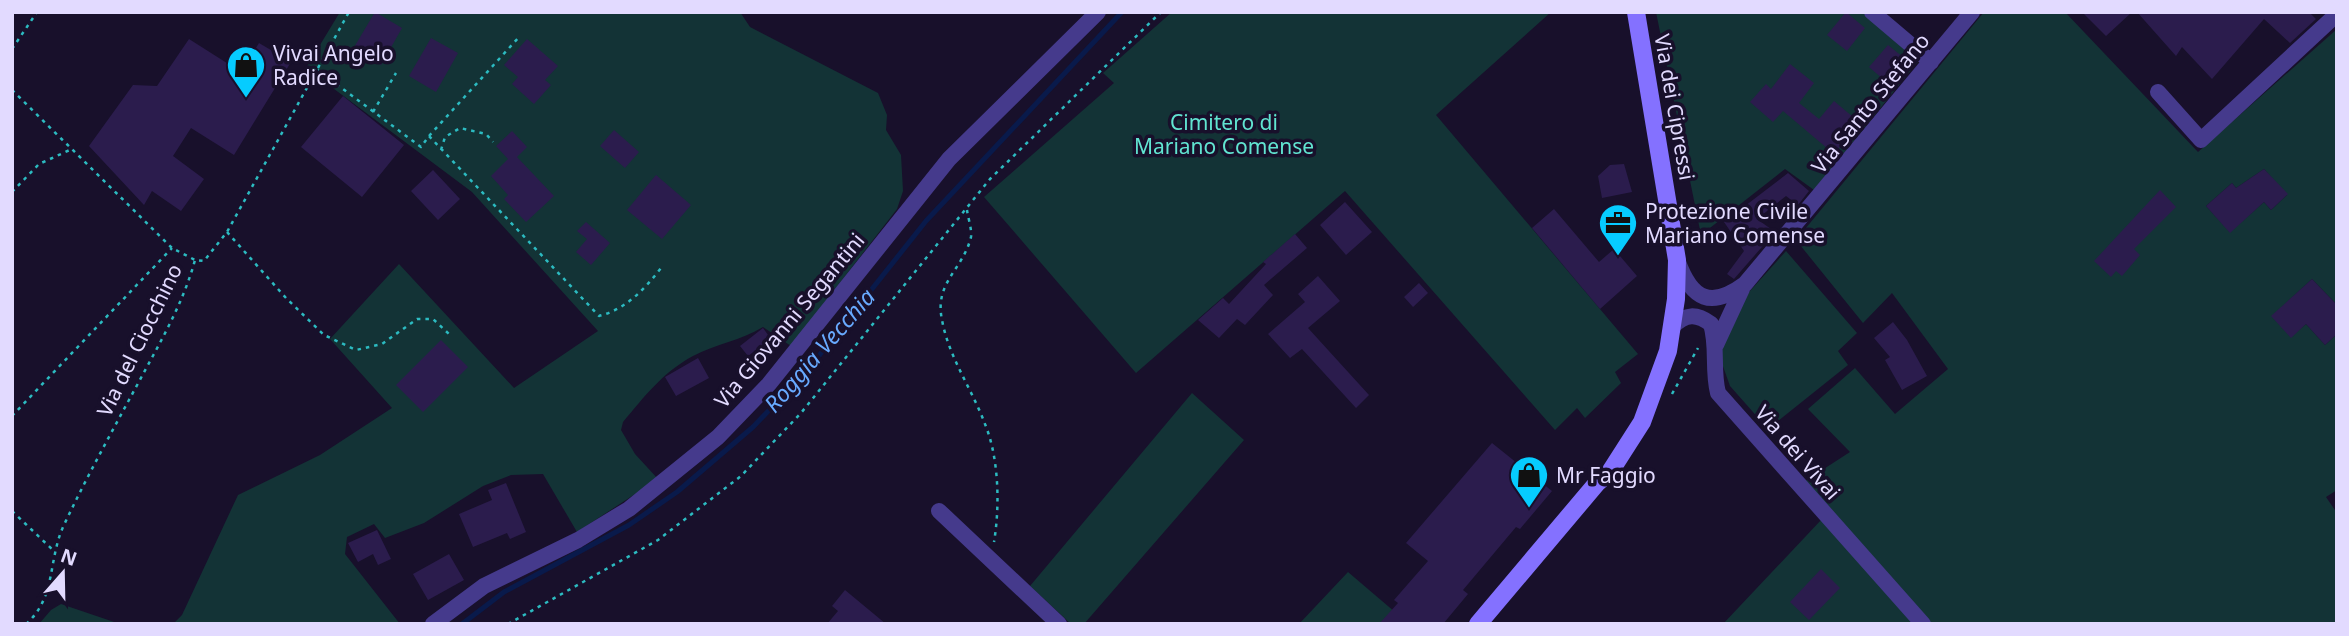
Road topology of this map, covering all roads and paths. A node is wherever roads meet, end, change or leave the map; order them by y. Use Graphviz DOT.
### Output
graph roads {
  1 [pos="37,12"];
  2 [pos="349,12"];
  3 [pos="1098,12"];
  4 [pos="1161,12"];
  5 [pos="1628,12"];
  6 [pos="1636,12"];
  7 [pos="1872,12"];
  8 [pos="1972,12"];
  9 [pos="2337,14"];
  10 [pos="520,36"];
  11 [pos="12,49"];
  12 [pos="1931,62"];
  13 [pos="316,69"];
  14 [pos="396,73"];
  15 [pos="12,90"];
  16 [pos="2158,92"];
  17 [pos="373,112"];
  18 [pos="429,136"];
  19 [pos="494,142"];
  20 [pos="72,149"];
  21 [pos="441,150"];
  22 [pos="12,192"];
  23 [pos="966,208"];
  24 [pos="227,232"];
  25 [pos="172,247"];
  26 [pos="195,260"];
  27 [pos="1677,260"];
  28 [pos="661,268"];
  29 [pos="1745,284"];
  30 [pos="1673,326"];
  31 [pos="449,334"];
  32 [pos="1713,350"];
  33 [pos="1669,399"];
  34 [pos="12,416"];
  35 [pos="1597,483"];
  36 [pos="12,511"];
  37 [pos="939,511"];
  38 [pos="55,552"];
  39 [pos="991,559"];
  40 [pos="26,624"];
  41 [pos="433,624"];
  42 [pos="508,624"];
  43 [pos="1059,624"];
  44 [pos="1478,624"];
  45 [pos="1923,624"];
  1 -- 11 [label="path"];
  2 -- 13 [label="path, Via del Ciocchino"];
  3 -- 41 [label="street, Via Giovanni Segantini"];
  4 -- 23 [label="path"];
  5 -- 35 [label="main road, Via dei Cipressi"];
  6 -- 27 [label="main road, Via dei Cipressi"];
  7 -- 12 [label="street"];
  8 -- 12 [label="street, Via Santo Stefano"];
  9 -- 16 [label="street"];
  10 -- 18 [label="path"];
  12 -- 29 [label="street, Via Santo Stefano"];
  13 -- 17 [label="path"];
  13 -- 24 [label="path, Via del Ciocchino"];
  14 -- 17 [label="path"];
  15 -- 20 [label="path"];
  17 -- 18 [label="path"];
  18 -- 21 [label="path"];
  19 -- 21 [label="path"];
  20 -- 22 [label="path"];
  20 -- 25 [label="path"];
  21 -- 28 [label="path"];
  23 -- 39 [label="path"];
  23 -- 42 [label="path"];
  24 -- 26 [label="path, Via del Ciocchino"];
  24 -- 31 [label="path"];
  25 -- 26 [label="path"];
  25 -- 34 [label="path"];
  26 -- 38 [label="path, Via del Ciocchino"];
  27 -- 29 [label="street, Via Santo Stefano"];
  27 -- 30 [label="main road, Via dei Cipressi"];
  29 -- 32 [label="street, Via Santo Stefano"];
  30 -- 32 [label="street, Via dei Vivai"];
  30 -- 35 [label="main road, Via dei Cipressi"];
  32 -- 33 [label="path"];
  32 -- 45 [label="street, Via dei Vivai"];
  35 -- 44 [label="main road, Via dei Cipressi"];
  36 -- 38 [label="path"];
  37 -- 39 [label="street"];
  38 -- 40 [label="path, Via del Ciocchino"];
  39 -- 43 [label="street"];
}
